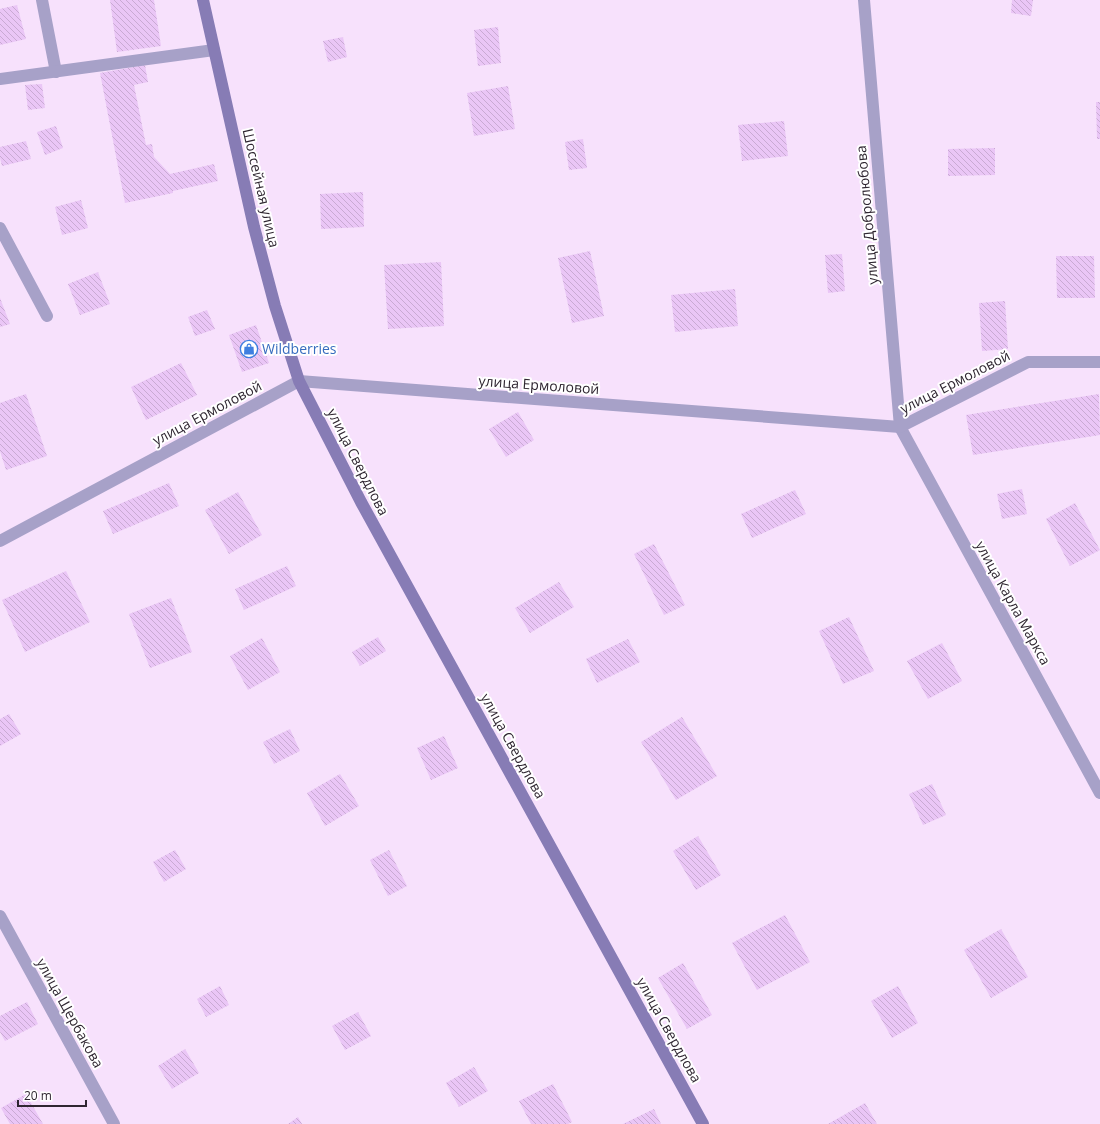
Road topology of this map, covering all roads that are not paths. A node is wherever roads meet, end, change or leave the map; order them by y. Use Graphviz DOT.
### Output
graph roads {
  1 [pos="42,0"];
  2 [pos="203,0"];
  3 [pos="864,0"];
  4 [pos="214,50"];
  5 [pos="56,72"];
  6 [pos="0,79"];
  7 [pos="0,228"];
  8 [pos="48,316"];
  9 [pos="1100,362"];
  10 [pos="299,381"];
  11 [pos="900,427"];
  12 [pos="0,540"];
  13 [pos="1100,793"];
  14 [pos="0,916"];
  15 [pos="114,1124"];
  16 [pos="704,1124"];
  1 -- 5 [label="street"];
  2 -- 4 [label="main road, Шоссейная улица"];
  3 -- 11 [label="street, улица Добролюбова"];
  4 -- 5 [label="street"];
  4 -- 10 [label="main road, Шоссейная улица"];
  5 -- 6 [label="street"];
  7 -- 8 [label="street"];
  9 -- 11 [label="street, улица Ермоловой"];
  10 -- 11 [label="street, улица Ермоловой"];
  10 -- 12 [label="street, улица Ермоловой"];
  10 -- 16 [label="main road, улица Свердлова"];
  11 -- 13 [label="street, улица Карла Маркса"];
  14 -- 15 [label="street, улица Щербакова"];
}
